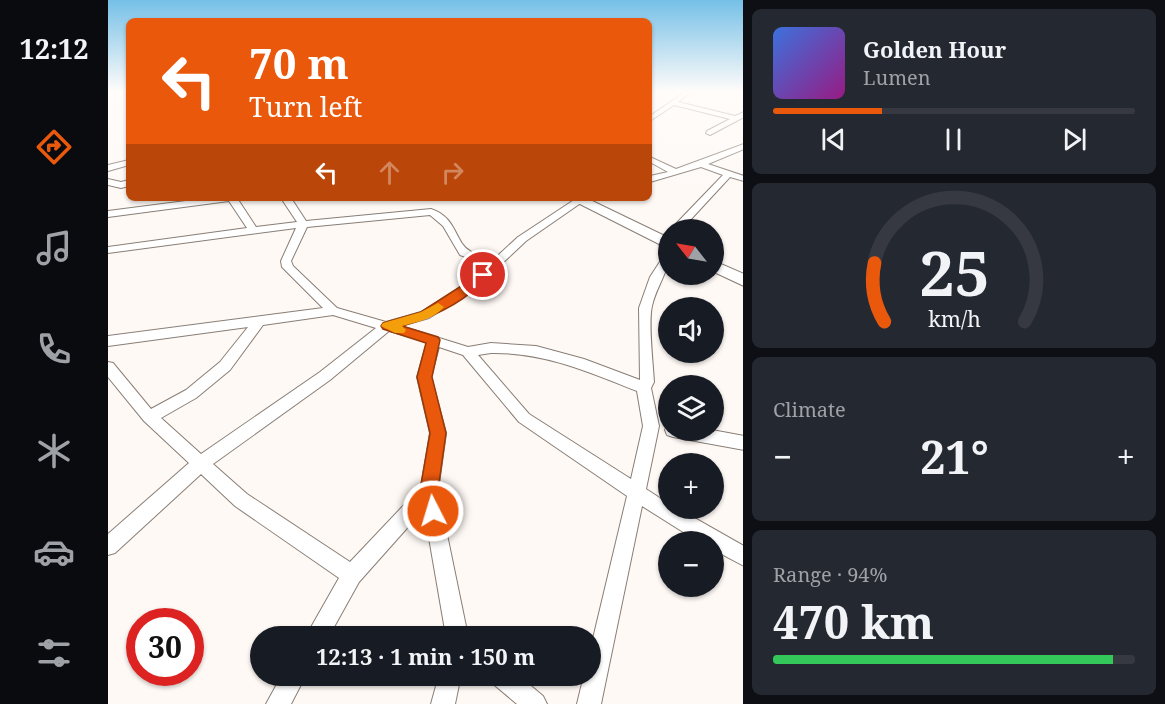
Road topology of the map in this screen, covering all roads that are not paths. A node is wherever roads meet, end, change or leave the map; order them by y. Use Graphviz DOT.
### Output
graph roads {
  1 [pos="723,125"];
  2 [pos="710,133"];
  3 [pos="743,146"];
  4 [pos="652,160"];
  5 [pos="126,164"];
  6 [pos="700,164"];
  7 [pos="108,168"];
  8 [pos="675,172"];
  9 [pos="728,174"];
  10 [pos="652,178"];
  11 [pos="743,179"];
  12 [pos="108,182"];
  13 [pos="126,184"];
  14 [pos="208,201"];
  15 [pos="233,201"];
  16 [pos="288,201"];
  17 [pos="575,201"];
  18 [pos="585,201"];
  19 [pos="108,214"];
  20 [pos="685,219"];
  21 [pos="303,224"];
  22 [pos="254,231"];
  23 [pos="658,236"];
  24 [pos="108,250"];
  25 [pos="495,264"];
  26 [pos="724,271"];
  27 [pos="658,274"];
  28 [pos="743,280"];
  29 [pos="333,311"];
  30 [pos="259,321"];
  31 [pos="387,326"];
  32 [pos="434,340"];
  33 [pos="108,341"];
  34 [pos="468,352"];
  35 [pos="108,367"];
  36 [pos="644,388"];
  37 [pos="149,417"];
  38 [pos="658,417"];
  39 [pos="724,440"];
  40 [pos="659,441"];
  41 [pos="743,443"];
  42 [pos="200,464"];
  43 [pos="429,490"];
  44 [pos="637,493"];
  45 [pos="108,546"];
  46 [pos="743,556"];
  47 [pos="352,575"];
  48 [pos="323,626"];
  49 [pos="455,626"];
  50 [pos="289,686"];
  51 [pos="447,686"];
  52 [pos="513,686"];
  53 [pos="278,704"];
  54 [pos="443,704"];
  55 [pos="535,704"];
  56 [pos="589,704"];
  1 -- 2 [label="street"];
  3 -- 6 [label="street"];
  4 -- 8 [label="street"];
  5 -- 7 [label="street"];
  6 -- 8 [label="street"];
  6 -- 9 [label="street"];
  8 -- 10 [label="street"];
  9 -- 11 [label="street"];
  9 -- 20 [label="street"];
  12 -- 13 [label="street"];
  14 -- 19 [label="street"];
  15 -- 22 [label="street"];
  16 -- 21 [label="street"];
  17 -- 25 [label="street"];
  18 -- 23 [label="street"];
  21 -- 22 [label="street"];
  21 -- 25 [label="street"];
  21 -- 29 [label="street"];
  22 -- 24 [label="street"];
  25 -- 31 [label="street"];
  26 -- 28 [label="street"];
  27 -- 36 [label="street"];
  29 -- 30 [label="street"];
  29 -- 31 [label="street"];
  30 -- 33 [label="street"];
  30 -- 37 [label="street"];
  31 -- 32 [label="street"];
  31 -- 42 [label="street"];
  32 -- 34 [label="street"];
  32 -- 43 [label="street"];
  34 -- 36 [label="street"];
  34 -- 44 [label="street"];
  35 -- 37 [label="street"];
  36 -- 38 [label="street"];
  37 -- 42 [label="street"];
  39 -- 41 [label="street"];
  40 -- 44 [label="street"];
  42 -- 45 [label="street"];
  42 -- 47 [label="street"];
  43 -- 47 [label="street"];
  43 -- 49 [label="street"];
  44 -- 46 [label="street"];
  44 -- 56 [label="street"];
  47 -- 48 [label="street"];
  50 -- 53 [label="street"];
  51 -- 54 [label="street"];
  52 -- 55 [label="street"];
}
